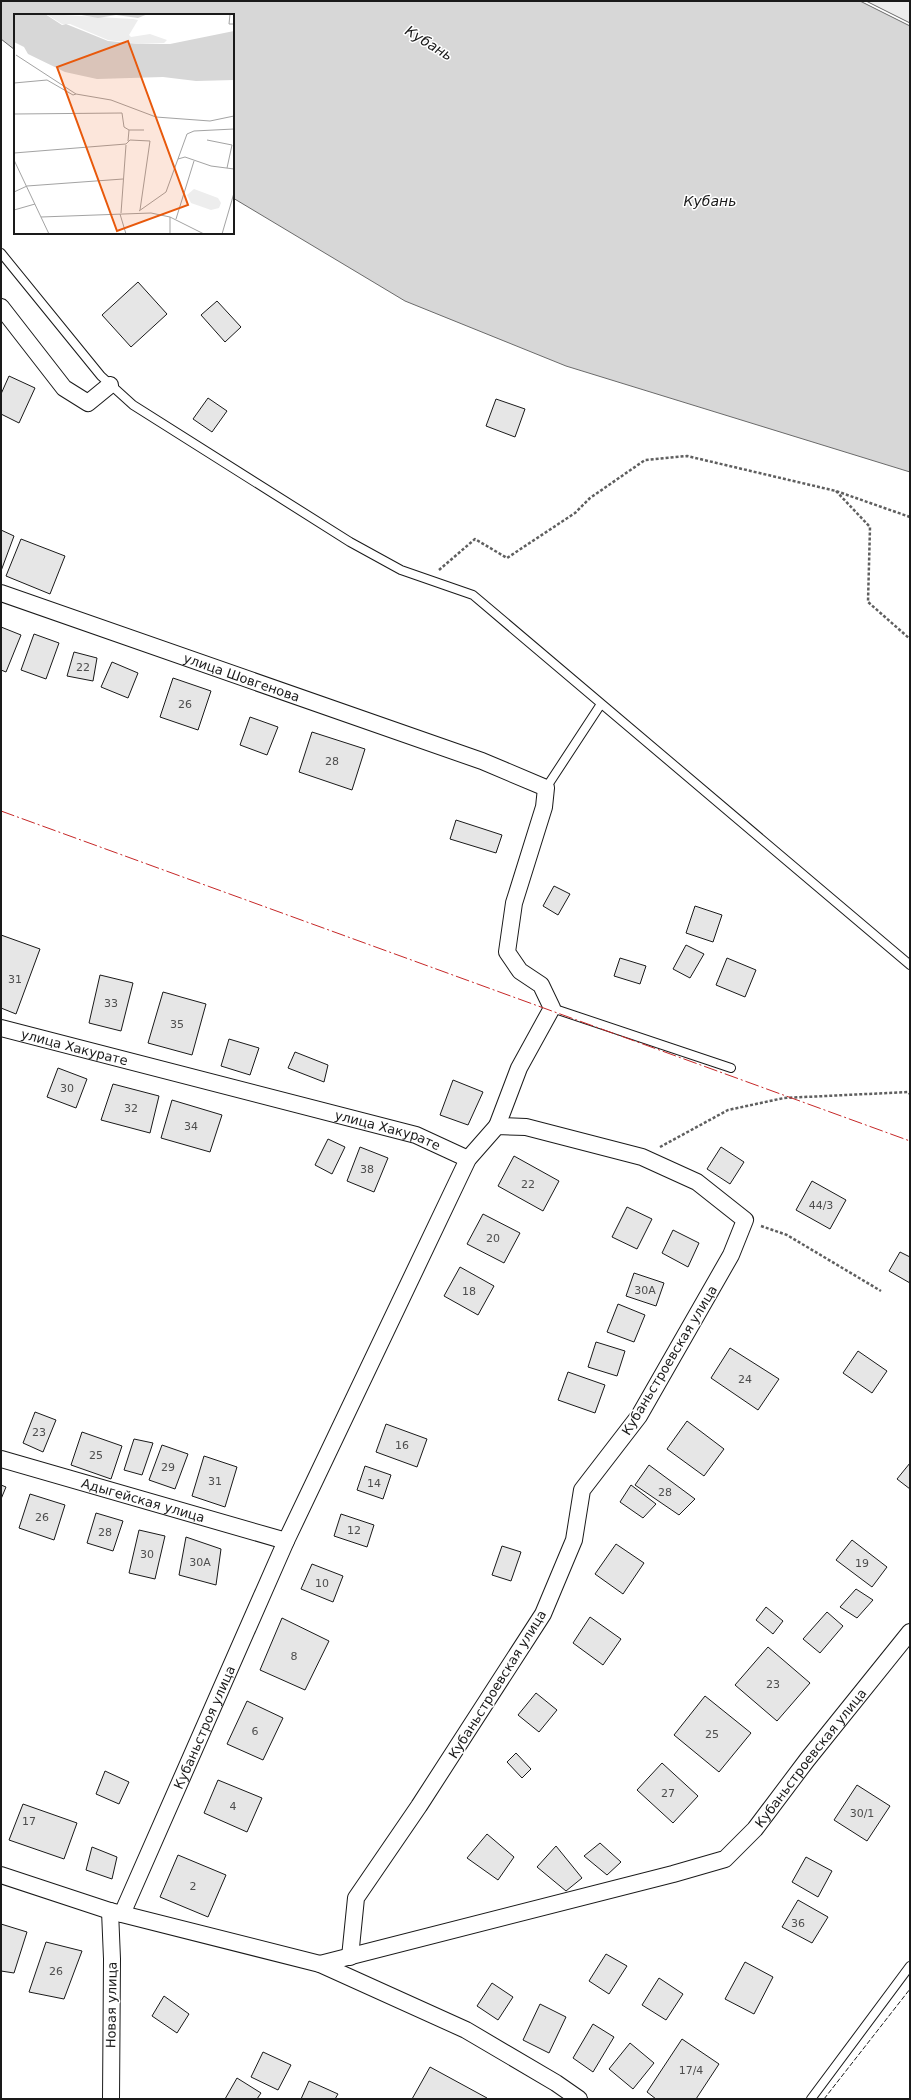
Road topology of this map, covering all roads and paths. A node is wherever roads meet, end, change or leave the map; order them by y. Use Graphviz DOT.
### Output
graph roads {
  1 [pos="1,253"];
  2 [pos="1,307"];
  3 [pos="110,385"];
  4 [pos="836,491"];
  5 [pos="910,517"];
  6 [pos="430,579"];
  7 [pos="1,593"];
  8 [pos="910,639"];
  9 [pos="601,704"];
  10 [pos="546,788"];
  11 [pos="910,965"];
  12 [pos="552,1008"];
  13 [pos="1,1028"];
  14 [pos="731,1068"];
  15 [pos="910,1094"];
  16 [pos="497,1126"];
  17 [pos="642,1157"];
  18 [pos="468,1159"];
  19 [pos="745,1220"];
  20 [pos="881,1292"];
  21 [pos="1,1459"];
  22 [pos="286,1541"];
  23 [pos="910,1632"];
  24 [pos="1,1876"];
  25 [pos="116,1913"];
  26 [pos="350,1957"];
  27 [pos="320,1964"];
  28 [pos="910,1966"];
  29 [pos="111,2099"];
  30 [pos="579,2099"];
  31 [pos="811,2099"];
  1 -- 3 [label="lane"];
  2 -- 3 [label="street"];
  3 -- 6 [label="lane"];
  4 -- 5 [label="path"];
  4 -- 6 [label="path"];
  4 -- 8 [label="path"];
  6 -- 9 [label="lane"];
  7 -- 10 [label="street, улица Шовгенова"];
  9 -- 10 [label="lane"];
  9 -- 11 [label="lane"];
  10 -- 12 [label="street"];
  12 -- 14 [label="lane"];
  12 -- 16 [label="street"];
  13 -- 18 [label="street, улица Хакурате"];
  15 -- 17 [label="path"];
  16 -- 17 [label="street"];
  16 -- 18 [label="street"];
  17 -- 19 [label="street"];
  18 -- 22 [label="street, Кубаньстроя улица"];
  19 -- 20 [label="path"];
  19 -- 26 [label="street, Кубаньстроевская улица"];
  21 -- 22 [label="street, Адыгейская улица"];
  22 -- 25 [label="street, Кубаньстроя улица"];
  23 -- 26 [label="street, Кубаньстроевская улица"];
  24 -- 25 [label="street"];
  25 -- 27 [label="street"];
  25 -- 29 [label="street, Новая улица"];
  26 -- 27 [label="street, Кубаньстроевская улица"];
  27 -- 30 [label="street"];
  28 -- 31 [label="lane"];
}
